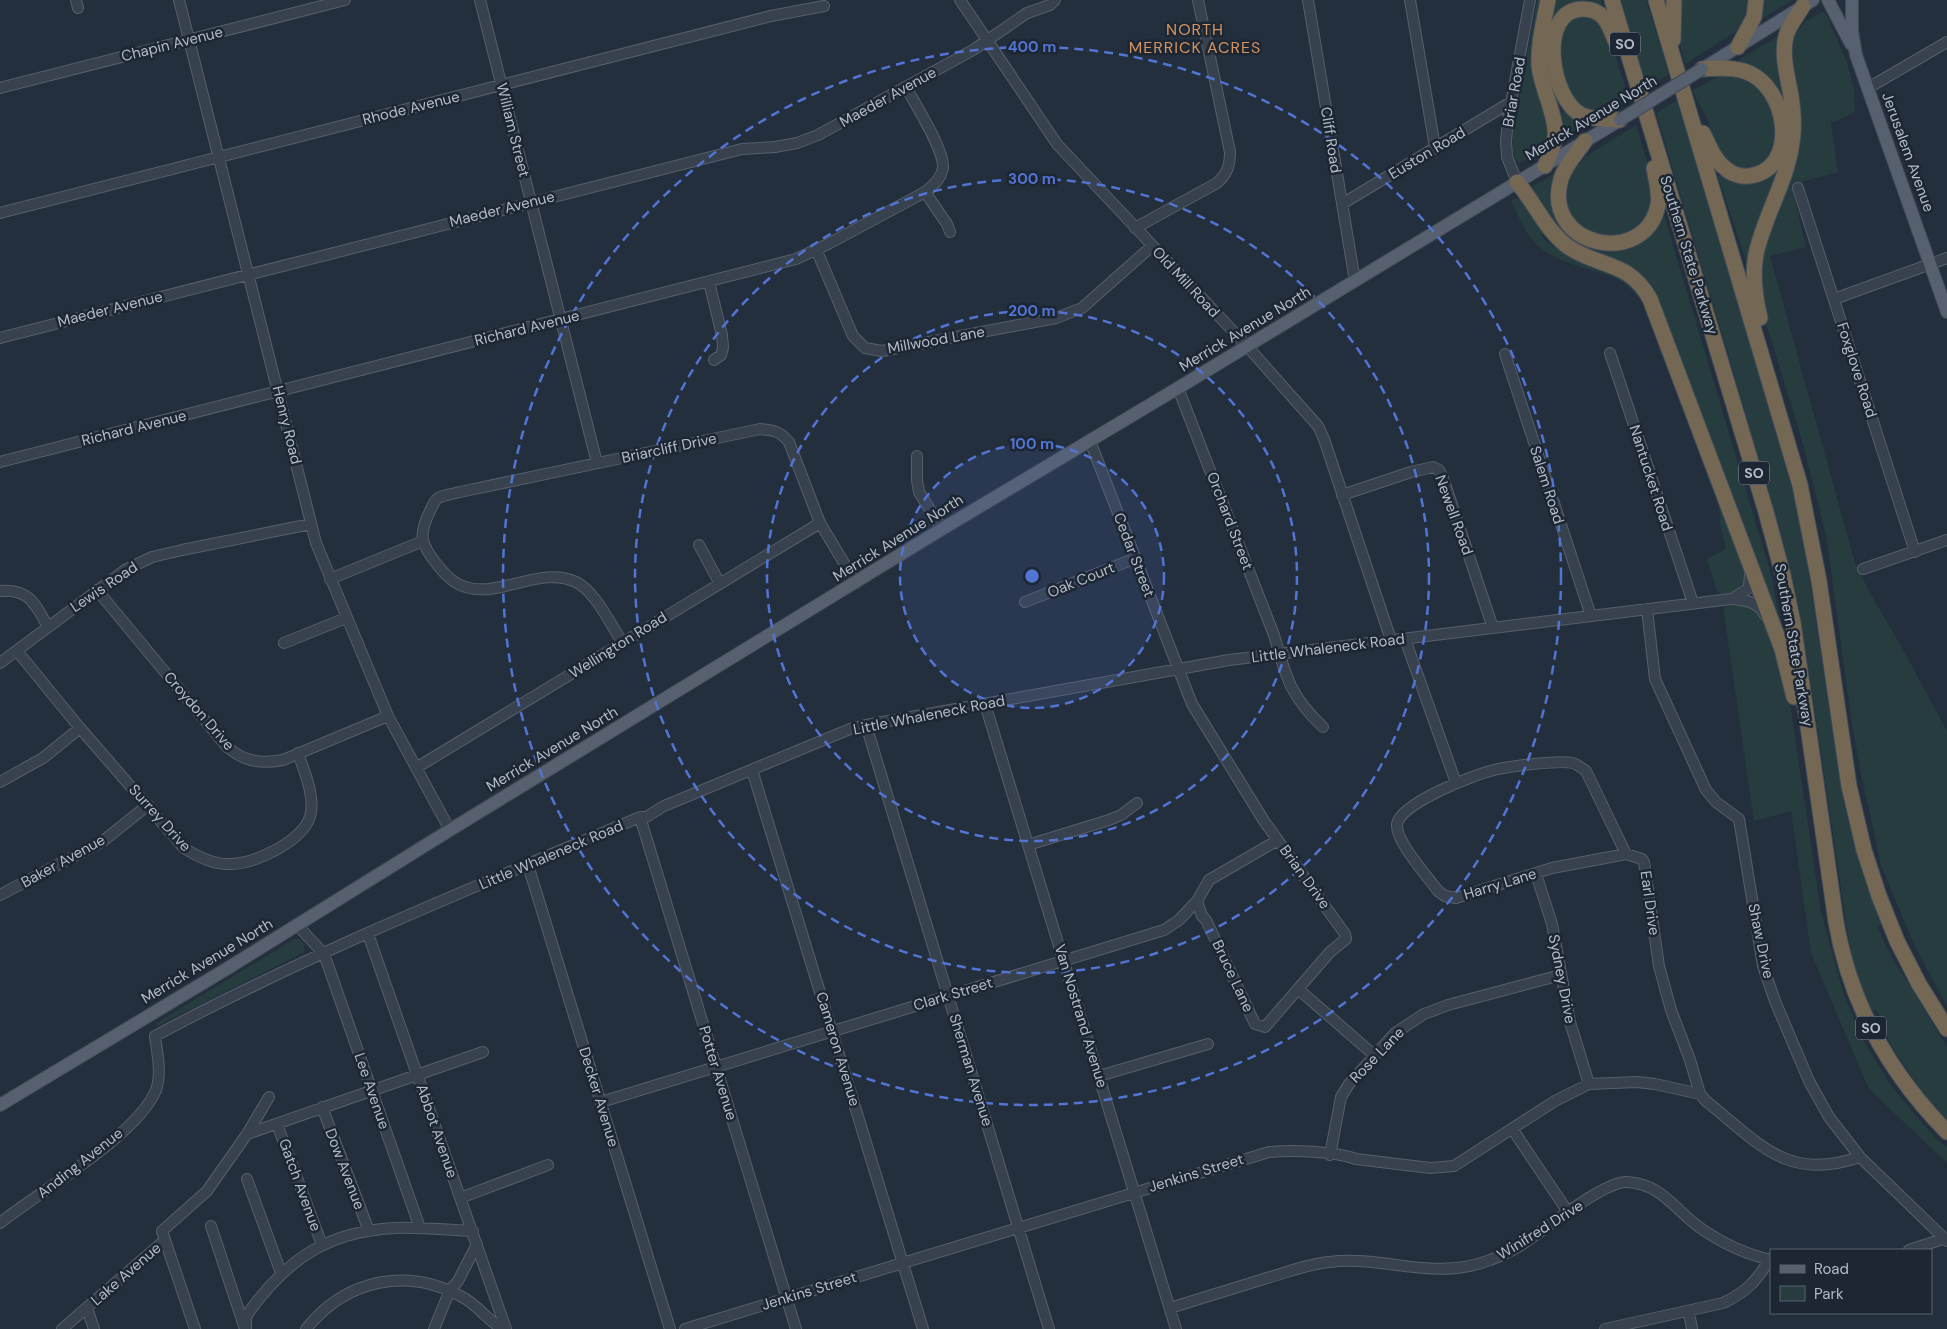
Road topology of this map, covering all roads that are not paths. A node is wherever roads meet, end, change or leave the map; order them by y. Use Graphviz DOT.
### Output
graph roads {
  1 [pos="179,0"];
  2 [pos="345,0"];
  3 [pos="480,0"];
  4 [pos="960,0"];
  5 [pos="1055,0"];
  6 [pos="1198,0"];
  7 [pos="1308,0"];
  8 [pos="1410,0"];
  9 [pos="1530,0"];
  10 [pos="1548,0"];
  11 [pos="1612,0"];
  12 [pos="1656,0"];
  13 [pos="1674,0"];
  14 [pos="1756,0"];
  15 [pos="1828,0"];
  16 [pos="1852,0"];
  17 [pos="1808,3"];
  18 [pos="824,6"];
  19 [pos="189,40"];
  20 [pos="986,40"];
  21 [pos="1947,42"];
  22 [pos="1738,47"];
  23 [pos="1856,55"];
  24 [pos="1674,62"];
  25 [pos="1702,69"];
  26 [pos="502,85"];
  27 [pos="906,87"];
  28 [pos="0,88"];
  29 [pos="1638,88"];
  30 [pos="1868,88"];
  31 [pos="1686,99"];
  32 [pos="1511,102"];
  33 [pos="1620,120"];
  34 [pos="1649,124"];
  35 [pos="1585,141"];
  36 [pos="1435,147"];
  37 [pos="219,157"];
  38 [pos="1545,166"];
  39 [pos="1517,182"];
  40 [pos="1798,188"];
  41 [pos="925,192"];
  42 [pos="532,202"];
  43 [pos="1342,204"];
  44 [pos="0,213"];
  45 [pos="1135,228"];
  46 [pos="950,232"];
  47 [pos="1152,246"];
  48 [pos="816,249"];
  49 [pos="1947,258"];
  50 [pos="1930,264"];
  51 [pos="249,274"];
  52 [pos="1355,281"];
  53 [pos="709,282"];
  54 [pos="1834,299"];
  55 [pos="1947,312"];
  56 [pos="562,319"];
  57 [pos="0,338"];
  58 [pos="1247,346"];
  59 [pos="1610,353"];
  60 [pos="1505,354"];
  61 [pos="714,360"];
  62 [pos="1178,388"];
  63 [pos="278,391"];
  64 [pos="1090,441"];
  65 [pos="917,456"];
  66 [pos="0,462"];
  67 [pos="1794,462"];
  68 [pos="597,463"];
  69 [pos="1342,495"];
  70 [pos="820,523"];
  71 [pos="311,524"];
  72 [pos="942,529"];
  73 [pos="1947,540"];
  74 [pos="423,541"];
  75 [pos="699,545"];
  76 [pos="1744,546"];
  77 [pos="1915,552"];
  78 [pos="1136,558"];
  79 [pos="1863,569"];
  80 [pos="330,579"];
  81 [pos="719,582"];
  82 [pos="856,583"];
  83 [pos="97,590"];
  84 [pos="0,591"];
  85 [pos="1731,599"];
  86 [pos="1025,602"];
  87 [pos="1693,603"];
  88 [pos="1647,609"];
  89 [pos="1591,616"];
  90 [pos="346,618"];
  91 [pos="48,627"];
  92 [pos="1493,628"];
  93 [pos="1777,635"];
  94 [pos="1405,639"];
  95 [pos="1391,640"];
  96 [pos="622,642"];
  97 [pos="284,643"];
  98 [pos="18,651"];
  99 [pos="1279,654"];
  100 [pos="0,663"];
  101 [pos="1178,669"];
  102 [pos="986,704"];
  103 [pos="388,716"];
  104 [pos="866,725"];
  105 [pos="1322,727"];
  106 [pos="80,728"];
  107 [pos="298,753"];
  108 [pos="416,768"];
  109 [pos="752,770"];
  110 [pos="0,782"];
  111 [pos="1456,783"];
  112 [pos="1137,802"];
  113 [pos="148,805"];
  114 [pos="640,817"];
  115 [pos="450,830"];
  116 [pos="1823,830"];
  117 [pos="1278,840"];
  118 [pos="1028,845"];
  119 [pos="1626,854"];
  120 [pos="528,865"];
  121 [pos="1536,874"];
  122 [pos="0,895"];
  123 [pos="1197,902"];
  124 [pos="297,925"];
  125 [pos="368,934"];
  126 [pos="324,954"];
  127 [pos="1064,961"];
  128 [pos="1561,975"];
  129 [pos="1298,989"];
  130 [pos="948,996"];
  131 [pos="1947,1029"];
  132 [pos="832,1031"];
  133 [pos="156,1036"];
  134 [pos="1208,1044"];
  135 [pos="483,1052"];
  136 [pos="1374,1055"];
  137 [pos="716,1066"];
  138 [pos="417,1074"];
  139 [pos="1099,1076"];
  140 [pos="1589,1084"];
  141 [pos="371,1090"];
  142 [pos="1700,1094"];
  143 [pos="269,1097"];
  144 [pos="601,1102"];
  145 [pos="0,1105"];
  146 [pos="322,1107"];
  147 [pos="277,1124"];
  148 [pos="1513,1130"];
  149 [pos="1947,1132"];
  150 [pos="246,1134"];
  151 [pos="1330,1155"];
  152 [pos="1860,1157"];
  153 [pos="548,1165"];
  154 [pos="247,1179"];
  155 [pos="1134,1192"];
  156 [pos="460,1198"];
  157 [pos="1568,1212"];
  158 [pos="0,1223"];
  159 [pos="1928,1224"];
  160 [pos="211,1226"];
  161 [pos="1018,1227"];
  162 [pos="420,1228"];
  163 [pos="369,1231"];
  164 [pos="472,1231"];
  165 [pos="165,1240"];
  166 [pos="1945,1240"];
  167 [pos="477,1244"];
  168 [pos="322,1246"];
  169 [pos="1912,1249"];
  170 [pos="1770,1260"];
  171 [pos="903,1263"];
  172 [pos="281,1273"];
  173 [pos="450,1290"];
  174 [pos="787,1298"];
  175 [pos="86,1308"];
  176 [pos="1170,1308"];
  177 [pos="1689,1312"];
  178 [pos="62,1329"];
  179 [pos="94,1329"];
  180 [pos="195,1329"];
  181 [pos="246,1329"];
  182 [pos="306,1329"];
  183 [pos="434,1329"];
  184 [pos="502,1329"];
  185 [pos="506,1329"];
  186 [pos="670,1329"];
  187 [pos="686,1329"];
  188 [pos="796,1329"];
  189 [pos="923,1329"];
  190 [pos="1050,1329"];
  191 [pos="1176,1329"];
  192 [pos="1605,1329"];
  193 [pos="1692,1329"];
  1 -- 19 [label="street, Henry Road"];
  2 -- 19 [label="street, Chapin Avenue"];
  3 -- 26 [label="street, William Street"];
  4 -- 20 [label="street, Old Mill Road"];
  5 -- 20 [label="street, Maeder Avenue"];
  6 -- 45 [label="street"];
  7 -- 43 [label="street, Cliff Road"];
  8 -- 36 [label="street"];
  9 -- 32 [label="street, Briar Road"];
  10 -- 38 [label="highway"];
  11 -- 29 [label="highway, Southern State Parkway / SO"];
  12 -- 24 [label="highway, Southern State Parkway"];
  13 -- 24 [label="highway"];
  14 -- 22 [label="highway"];
  15 -- 23 [label="main road"];
  16 -- 23 [label="main road, Jerusalem Avenue"];
  17 -- 22 [label="main road, Merrick Avenue North"];
  17 -- 67 [label="highway"];
  18 -- 26 [label="street, Rhode Avenue"];
  19 -- 28 [label="street, Chapin Avenue"];
  19 -- 37 [label="street, Henry Road"];
  20 -- 27 [label="street, Maeder Avenue"];
  20 -- 45 [label="street, Old Mill Road"];
  21 -- 30 [label="street"];
  22 -- 25 [label="main road, Merrick Avenue North"];
  23 -- 30 [label="main road, Jerusalem Avenue"];
  24 -- 31 [label="highway, Southern State Parkway"];
  25 -- 31 [label="highway"];
  25 -- 33 [label="main road, Merrick Avenue North, bridge"];
  26 -- 37 [label="street, Rhode Avenue"];
  26 -- 42 [label="street, William Street"];
  27 -- 41 [label="street, Richard Avenue"];
  27 -- 42 [label="street, Maeder Avenue"];
  29 -- 33 [label="highway"];
  29 -- 34 [label="highway, Southern State Parkway / SO"];
  30 -- 50 [label="main road, Jerusalem Avenue"];
  31 -- 67 [label="highway, Southern State Parkway"];
  32 -- 36 [label="street, Euston Road"];
  32 -- 39 [label="street, Briar Road"];
  33 -- 35 [label="main road, Merrick Avenue North"];
  34 -- 35 [label="highway"];
  34 -- 116 [label="highway, Southern State Parkway / SO"];
  35 -- 38 [label="main road, Merrick Avenue North"];
  36 -- 43 [label="street, Euston Road"];
  37 -- 44 [label="street, Rhode Avenue"];
  37 -- 51 [label="street, Henry Road"];
  38 -- 39 [label="main road, Merrick Avenue North"];
  39 -- 52 [label="main road, Merrick Avenue North"];
  39 -- 76 [label="highway"];
  40 -- 54 [label="street, Foxglove Road"];
  41 -- 46 [label="street"];
  41 -- 48 [label="street, Richard Avenue"];
  42 -- 51 [label="street, Maeder Avenue"];
  42 -- 56 [label="street, William Street"];
  43 -- 52 [label="street, Cliff Road"];
  45 -- 47 [label="street, Old Mill Road"];
  47 -- 48 [label="street, Millwood Lane"];
  47 -- 58 [label="street, Old Mill Road"];
  48 -- 53 [label="street, Richard Avenue"];
  49 -- 50 [label="street"];
  50 -- 54 [label="street"];
  50 -- 55 [label="main road, Jerusalem Avenue"];
  51 -- 57 [label="street, Maeder Avenue"];
  51 -- 63 [label="street, Henry Road"];
  52 -- 58 [label="main road, Merrick Avenue North"];
  53 -- 56 [label="street, Richard Avenue"];
  53 -- 61 [label="street"];
  54 -- 77 [label="street, Foxglove Road"];
  56 -- 63 [label="street, Richard Avenue"];
  56 -- 68 [label="street, William Street"];
  58 -- 62 [label="main road, Merrick Avenue North"];
  58 -- 69 [label="street, Old Mill Road"];
  59 -- 87 [label="street, Nantucket Road"];
  60 -- 89 [label="street, Salem Road"];
  62 -- 64 [label="main road, Merrick Avenue North"];
  62 -- 99 [label="street, Orchard Street"];
  63 -- 66 [label="street, Richard Avenue"];
  63 -- 71 [label="street, Henry Road"];
  64 -- 72 [label="main road, Merrick Avenue North"];
  64 -- 78 [label="street, Cedar Street"];
  65 -- 72 [label="street"];
  67 -- 131 [label="highway, Southern State Parkway"];
  68 -- 70 [label="street, Briarcliff Drive"];
  68 -- 74 [label="street, Briarcliff Drive"];
  69 -- 92 [label="street, Newell Road"];
  69 -- 95 [label="street, Old Mill Road"];
  70 -- 81 [label="street, Wellington Road"];
  70 -- 82 [label="street, Briarcliff Drive"];
  71 -- 80 [label="street, Henry Road"];
  71 -- 83 [label="street, Lewis Road"];
  72 -- 82 [label="main road, Merrick Avenue North"];
  73 -- 77 [label="street"];
  74 -- 80 [label="street"];
  74 -- 96 [label="street"];
  75 -- 81 [label="street"];
  76 -- 85 [label="street"];
  76 -- 93 [label="highway"];
  77 -- 79 [label="street"];
  78 -- 86 [label="street, Oak Court"];
  78 -- 101 [label="street, Cedar Street"];
  80 -- 90 [label="street, Henry Road"];
  81 -- 96 [label="street, Wellington Road"];
  82 -- 115 [label="main road, Merrick Avenue North"];
  83 -- 91 [label="street, Lewis Road"];
  83 -- 107 [label="street, Croydon Drive"];
  84 -- 91 [label="street"];
  85 -- 87 [label="street, Little Whaleneck Road"];
  85 -- 93 [label="street, Little Whaleneck Road"];
  87 -- 88 [label="street, Little Whaleneck Road"];
  88 -- 89 [label="street, Little Whaleneck Road"];
  88 -- 152 [label="street, Shaw Drive"];
  89 -- 92 [label="street, Little Whaleneck Road"];
  90 -- 97 [label="street"];
  90 -- 103 [label="street, Henry Road"];
  91 -- 98 [label="street, Lewis Road"];
  92 -- 94 [label="street, Little Whaleneck Road"];
  93 -- 116 [label="highway"];
  94 -- 95 [label="street, Little Whaleneck Road"];
  94 -- 111 [label="street"];
  95 -- 99 [label="street, Little Whaleneck Road"];
  96 -- 108 [label="street, Wellington Road"];
  98 -- 100 [label="street, Lewis Road"];
  98 -- 106 [label="street, Surrey Drive"];
  99 -- 101 [label="street, Little Whaleneck Road"];
  99 -- 105 [label="street, Orchard Street"];
  101 -- 102 [label="street, Little Whaleneck Road"];
  101 -- 117 [label="street, Brian Drive"];
  102 -- 104 [label="street, Little Whaleneck Road"];
  102 -- 118 [label="street, Van Nostrand Avenue"];
  103 -- 107 [label="street, Croydon Drive"];
  103 -- 108 [label="street, Henry Road"];
  104 -- 109 [label="street, Little Whaleneck Road"];
  104 -- 130 [label="street, Sherman Avenue"];
  106 -- 110 [label="street"];
  106 -- 113 [label="street, Surrey Drive"];
  107 -- 113 [label="street, Surrey Drive"];
  108 -- 115 [label="street, Henry Road"];
  109 -- 114 [label="street, Little Whaleneck Road"];
  109 -- 132 [label="street, Cameron Avenue"];
  111 -- 119 [label="street, Earl Drive"];
  111 -- 121 [label="street, Harry Lane"];
  112 -- 118 [label="street"];
  113 -- 122 [label="street, Baker Avenue"];
  114 -- 120 [label="street, Little Whaleneck Road"];
  114 -- 137 [label="street, Potter Avenue"];
  115 -- 124 [label="main road, Merrick Avenue North"];
  116 -- 149 [label="highway, Southern State Parkway / SO"];
  117 -- 123 [label="street, Clark Street"];
  117 -- 129 [label="street, Brian Drive"];
  118 -- 127 [label="street, Van Nostrand Avenue"];
  119 -- 121 [label="street, Harry Lane"];
  119 -- 142 [label="street, Earl Drive"];
  120 -- 125 [label="street, Little Whaleneck Road"];
  120 -- 144 [label="street, Decker Avenue"];
  121 -- 128 [label="street, Sydney Drive"];
  123 -- 127 [label="street, Clark Street"];
  123 -- 129 [label="street, Bruce Lane"];
  124 -- 126 [label="street"];
  124 -- 145 [label="main road, Merrick Avenue North"];
  125 -- 126 [label="street, Little Whaleneck Road"];
  125 -- 138 [label="street, Abbot Avenue"];
  126 -- 133 [label="street, Little Whaleneck Road"];
  126 -- 141 [label="street, Lee Avenue"];
  127 -- 130 [label="street, Clark Street"];
  127 -- 139 [label="street, Van Nostrand Avenue"];
  128 -- 136 [label="street, Rose Lane"];
  128 -- 140 [label="street, Sydney Drive"];
  129 -- 136 [label="street"];
  130 -- 132 [label="street, Clark Street"];
  130 -- 161 [label="street, Sherman Avenue"];
  132 -- 137 [label="street, Clark Street"];
  132 -- 171 [label="street, Cameron Avenue"];
  133 -- 158 [label="street, Anding Avenue"];
  134 -- 139 [label="street"];
  135 -- 138 [label="street"];
  136 -- 151 [label="street, Rose Lane"];
  137 -- 144 [label="street, Clark Street"];
  137 -- 174 [label="street, Potter Avenue"];
  138 -- 141 [label="street"];
  138 -- 156 [label="street, Abbot Avenue"];
  139 -- 155 [label="street, Van Nostrand Avenue"];
  140 -- 142 [label="street, Jenkins Street"];
  140 -- 148 [label="street, Jenkins Street"];
  141 -- 146 [label="street"];
  141 -- 162 [label="street, Lee Avenue"];
  142 -- 152 [label="street, Earl Drive"];
  143 -- 150 [label="street, Lake Avenue"];
  144 -- 186 [label="street, Decker Avenue"];
  146 -- 147 [label="street"];
  146 -- 163 [label="street, Dow Avenue"];
  147 -- 150 [label="street"];
  147 -- 168 [label="street, Gatch Avenue"];
  148 -- 151 [label="street, Jenkins Street"];
  148 -- 157 [label="street"];
  150 -- 165 [label="street, Lake Avenue"];
  151 -- 155 [label="street, Jenkins Street"];
  152 -- 159 [label="street, Shaw Drive"];
  153 -- 156 [label="street"];
  154 -- 172 [label="street"];
  155 -- 161 [label="street, Jenkins Street"];
  155 -- 176 [label="street, Van Nostrand Avenue"];
  156 -- 164 [label="street, Abbot Avenue"];
  157 -- 170 [label="street, Winifred Drive"];
  157 -- 176 [label="street, Winifred Drive"];
  159 -- 166 [label="street, Shaw Drive"];
  159 -- 169 [label="street"];
  160 -- 181 [label="street"];
  161 -- 171 [label="street, Jenkins Street"];
  161 -- 190 [label="street, Sherman Avenue"];
  162 -- 163 [label="street"];
  162 -- 164 [label="street"];
  163 -- 168 [label="street"];
  164 -- 167 [label="street, Abbot Avenue"];
  165 -- 175 [label="street, Lake Avenue"];
  165 -- 180 [label="street"];
  166 -- 169 [label="street"];
  167 -- 173 [label="street"];
  167 -- 185 [label="street, Abbot Avenue"];
  168 -- 172 [label="street"];
  170 -- 177 [label="street"];
  171 -- 174 [label="street, Jenkins Street"];
  171 -- 189 [label="street, Cameron Avenue"];
  172 -- 181 [label="street"];
  173 -- 182 [label="street"];
  173 -- 183 [label="street"];
  173 -- 184 [label="street"];
  174 -- 187 [label="street, Jenkins Street"];
  174 -- 188 [label="street, Potter Avenue"];
  175 -- 178 [label="street, Lake Avenue"];
  175 -- 179 [label="street"];
  176 -- 191 [label="street, Van Nostrand Avenue"];
  177 -- 192 [label="street"];
  177 -- 193 [label="street"];
}
